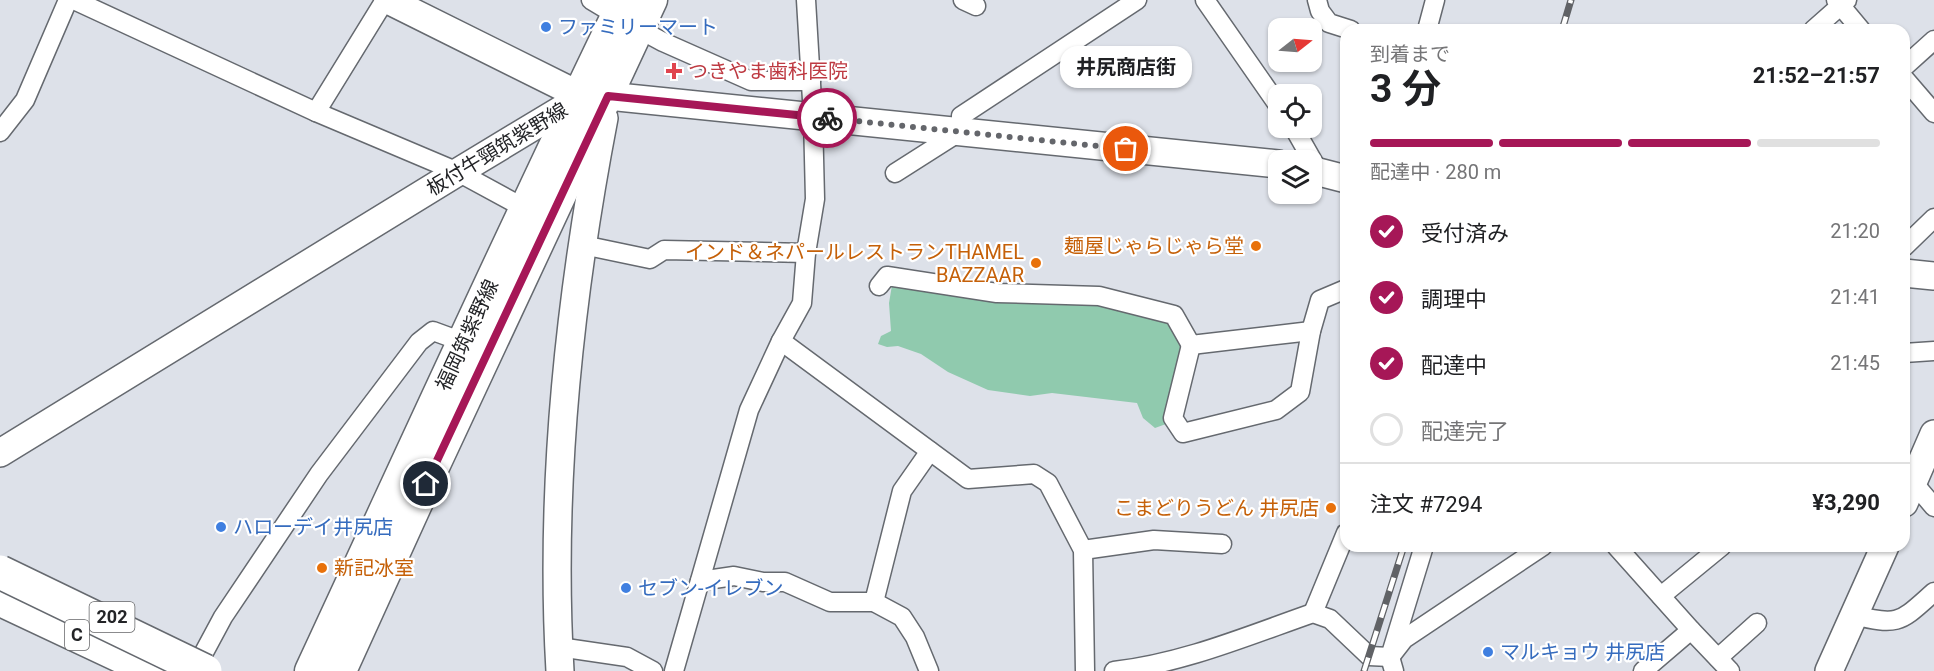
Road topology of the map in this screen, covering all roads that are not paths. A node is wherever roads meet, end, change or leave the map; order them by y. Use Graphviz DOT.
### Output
graph roads {
  1 [pos="68,0"];
  2 [pos="74,0"];
  3 [pos="387,0"];
  4 [pos="652,0"];
  5 [pos="806,0"];
  6 [pos="1137,0"];
  7 [pos="1205,0"];
  8 [pos="1317,0"];
  9 [pos="1435,0"];
  10 [pos="1841,2"];
  11 [pos="617,11"];
  12 [pos="1429,24"];
  13 [pos="1819,24"];
  14 [pos="1857,24"];
  15 [pos="1340,26"];
  16 [pos="1934,40"];
  17 [pos="1910,62"];
  18 [pos="811,81"];
  19 [pos="1910,85"];
  20 [pos="1268,91"];
  21 [pos="608,96"];
  22 [pos="576,98"];
  23 [pos="316,112"];
  24 [pos="1934,113"];
  25 [pos="813,117"];
  26 [pos="961,131"];
  27 [pos="0,132"];
  28 [pos="1268,163"];
  29 [pos="458,172"];
  30 [pos="895,173"];
  31 [pos="1322,173"];
  32 [pos="1340,177"];
  33 [pos="526,209"];
  34 [pos="1934,218"];
  35 [pos="1910,241"];
  36 [pos="583,245"];
  37 [pos="806,253"];
  38 [pos="1910,274"];
  39 [pos="1934,276"];
  40 [pos="879,286"];
  41 [pos="1340,292"];
  42 [pos="1311,331"];
  43 [pos="781,341"];
  44 [pos="463,342"];
  45 [pos="1191,345"];
  46 [pos="1934,351"];
  47 [pos="1910,353"];
  48 [pos="1934,434"];
  49 [pos="930,451"];
  50 [pos="0,453"];
  51 [pos="1910,479"];
  52 [pos="1910,487"];
  53 [pos="1934,507"];
  54 [pos="1222,544"];
  55 [pos="1340,548"];
  56 [pos="1083,550"];
  57 [pos="1422,552"];
  58 [pos="1534,552"];
  59 [pos="1621,552"];
  60 [pos="1715,552"];
  61 [pos="1882,552"];
  62 [pos="0,565"];
  63 [pos="0,572"];
  64 [pos="700,580"];
  65 [pos="1934,592"];
  66 [pos="1661,596"];
  67 [pos="0,599"];
  68 [pos="874,602"];
  69 [pos="0,603"];
  70 [pos="1313,613"];
  71 [pos="1854,615"];
  72 [pos="1757,623"];
  73 [pos="1691,630"];
  74 [pos="560,659"];
  75 [pos="1392,664"];
  76 [pos="1724,664"];
  77 [pos="206,668"];
  78 [pos="135,669"];
  79 [pos="1149,669"];
  80 [pos="310,671"];
  81 [pos="341,671"];
  82 [pos="653,671"];
  83 [pos="674,671"];
  84 [pos="929,671"];
  85 [pos="1084,671"];
  86 [pos="1114,671"];
  87 [pos="1643,671"];
  88 [pos="1829,671"];
  1 -- 27 [label="street"];
  2 -- 23 [label="street"];
  3 -- 22 [label="main road"];
  3 -- 23 [label="street"];
  4 -- 11 [label="main road, 福岡筑紫野線"];
  5 -- 18 [label="street"];
  6 -- 26 [label="street"];
  7 -- 20 [label="street"];
  8 -- 15 [label="street"];
  9 -- 12 [label="street"];
  10 -- 13 [label="street"];
  10 -- 14 [label="street"];
  11 -- 18 [label="street"];
  11 -- 21 [label="main road, 福岡筑紫野線"];
  11 -- 22 [label="main road, 福岡筑紫野線"];
  16 -- 17 [label="street"];
  18 -- 25 [label="street"];
  19 -- 24 [label="street"];
  21 -- 22 [label="main road"];
  21 -- 25 [label="main road"];
  21 -- 36 [label="main road"];
  21 -- 81 [label="main road, 福岡筑紫野線"];
  22 -- 29 [label="main road, 板付牛頸筑紫野線"];
  22 -- 33 [label="main road, 福岡筑紫野線"];
  23 -- 29 [label="street"];
  25 -- 26 [label="main road"];
  25 -- 37 [label="street"];
  26 -- 28 [label="main road"];
  26 -- 30 [label="street"];
  29 -- 33 [label="street"];
  29 -- 50 [label="main road, 板付牛頸筑紫野線"];
  31 -- 32 [label="main road"];
  33 -- 44 [label="main road, 福岡筑紫野線"];
  34 -- 35 [label="street"];
  36 -- 37 [label="street"];
  36 -- 74 [label="main road"];
  37 -- 43 [label="street"];
  38 -- 39 [label="main road"];
  40 -- 45 [label="street"];
  41 -- 42 [label="street"];
  42 -- 45 [label="street"];
  42 -- 45 [label="street"];
  43 -- 49 [label="street"];
  43 -- 64 [label="street"];
  44 -- 77 [label="street"];
  44 -- 80 [label="main road, 福岡筑紫野線"];
  46 -- 47 [label="street"];
  48 -- 51 [label="main road"];
  49 -- 56 [label="street"];
  49 -- 68 [label="street"];
  52 -- 53 [label="street"];
  54 -- 56 [label="street"];
  55 -- 70 [label="street"];
  56 -- 85 [label="street"];
  57 -- 75 [label="street"];
  58 -- 75 [label="street"];
  59 -- 66 [label="street"];
  60 -- 66 [label="street"];
  61 -- 71 [label="main road"];
  62 -- 77 [label="highway, 202"];
  63 -- 77 [label="highway, C, bridge"];
  64 -- 68 [label="street"];
  64 -- 83 [label="street"];
  65 -- 71 [label="street"];
  66 -- 73 [label="street"];
  67 -- 78 [label="highway, C"];
  68 -- 84 [label="street"];
  69 -- 78 [label="highway, 202"];
  70 -- 75 [label="street"];
  70 -- 79 [label="street"];
  71 -- 88 [label="main road"];
  72 -- 76 [label="street"];
  73 -- 76 [label="street"];
  73 -- 87 [label="street"];
  74 -- 82 [label="street"];
  79 -- 86 [label="street"];
}
